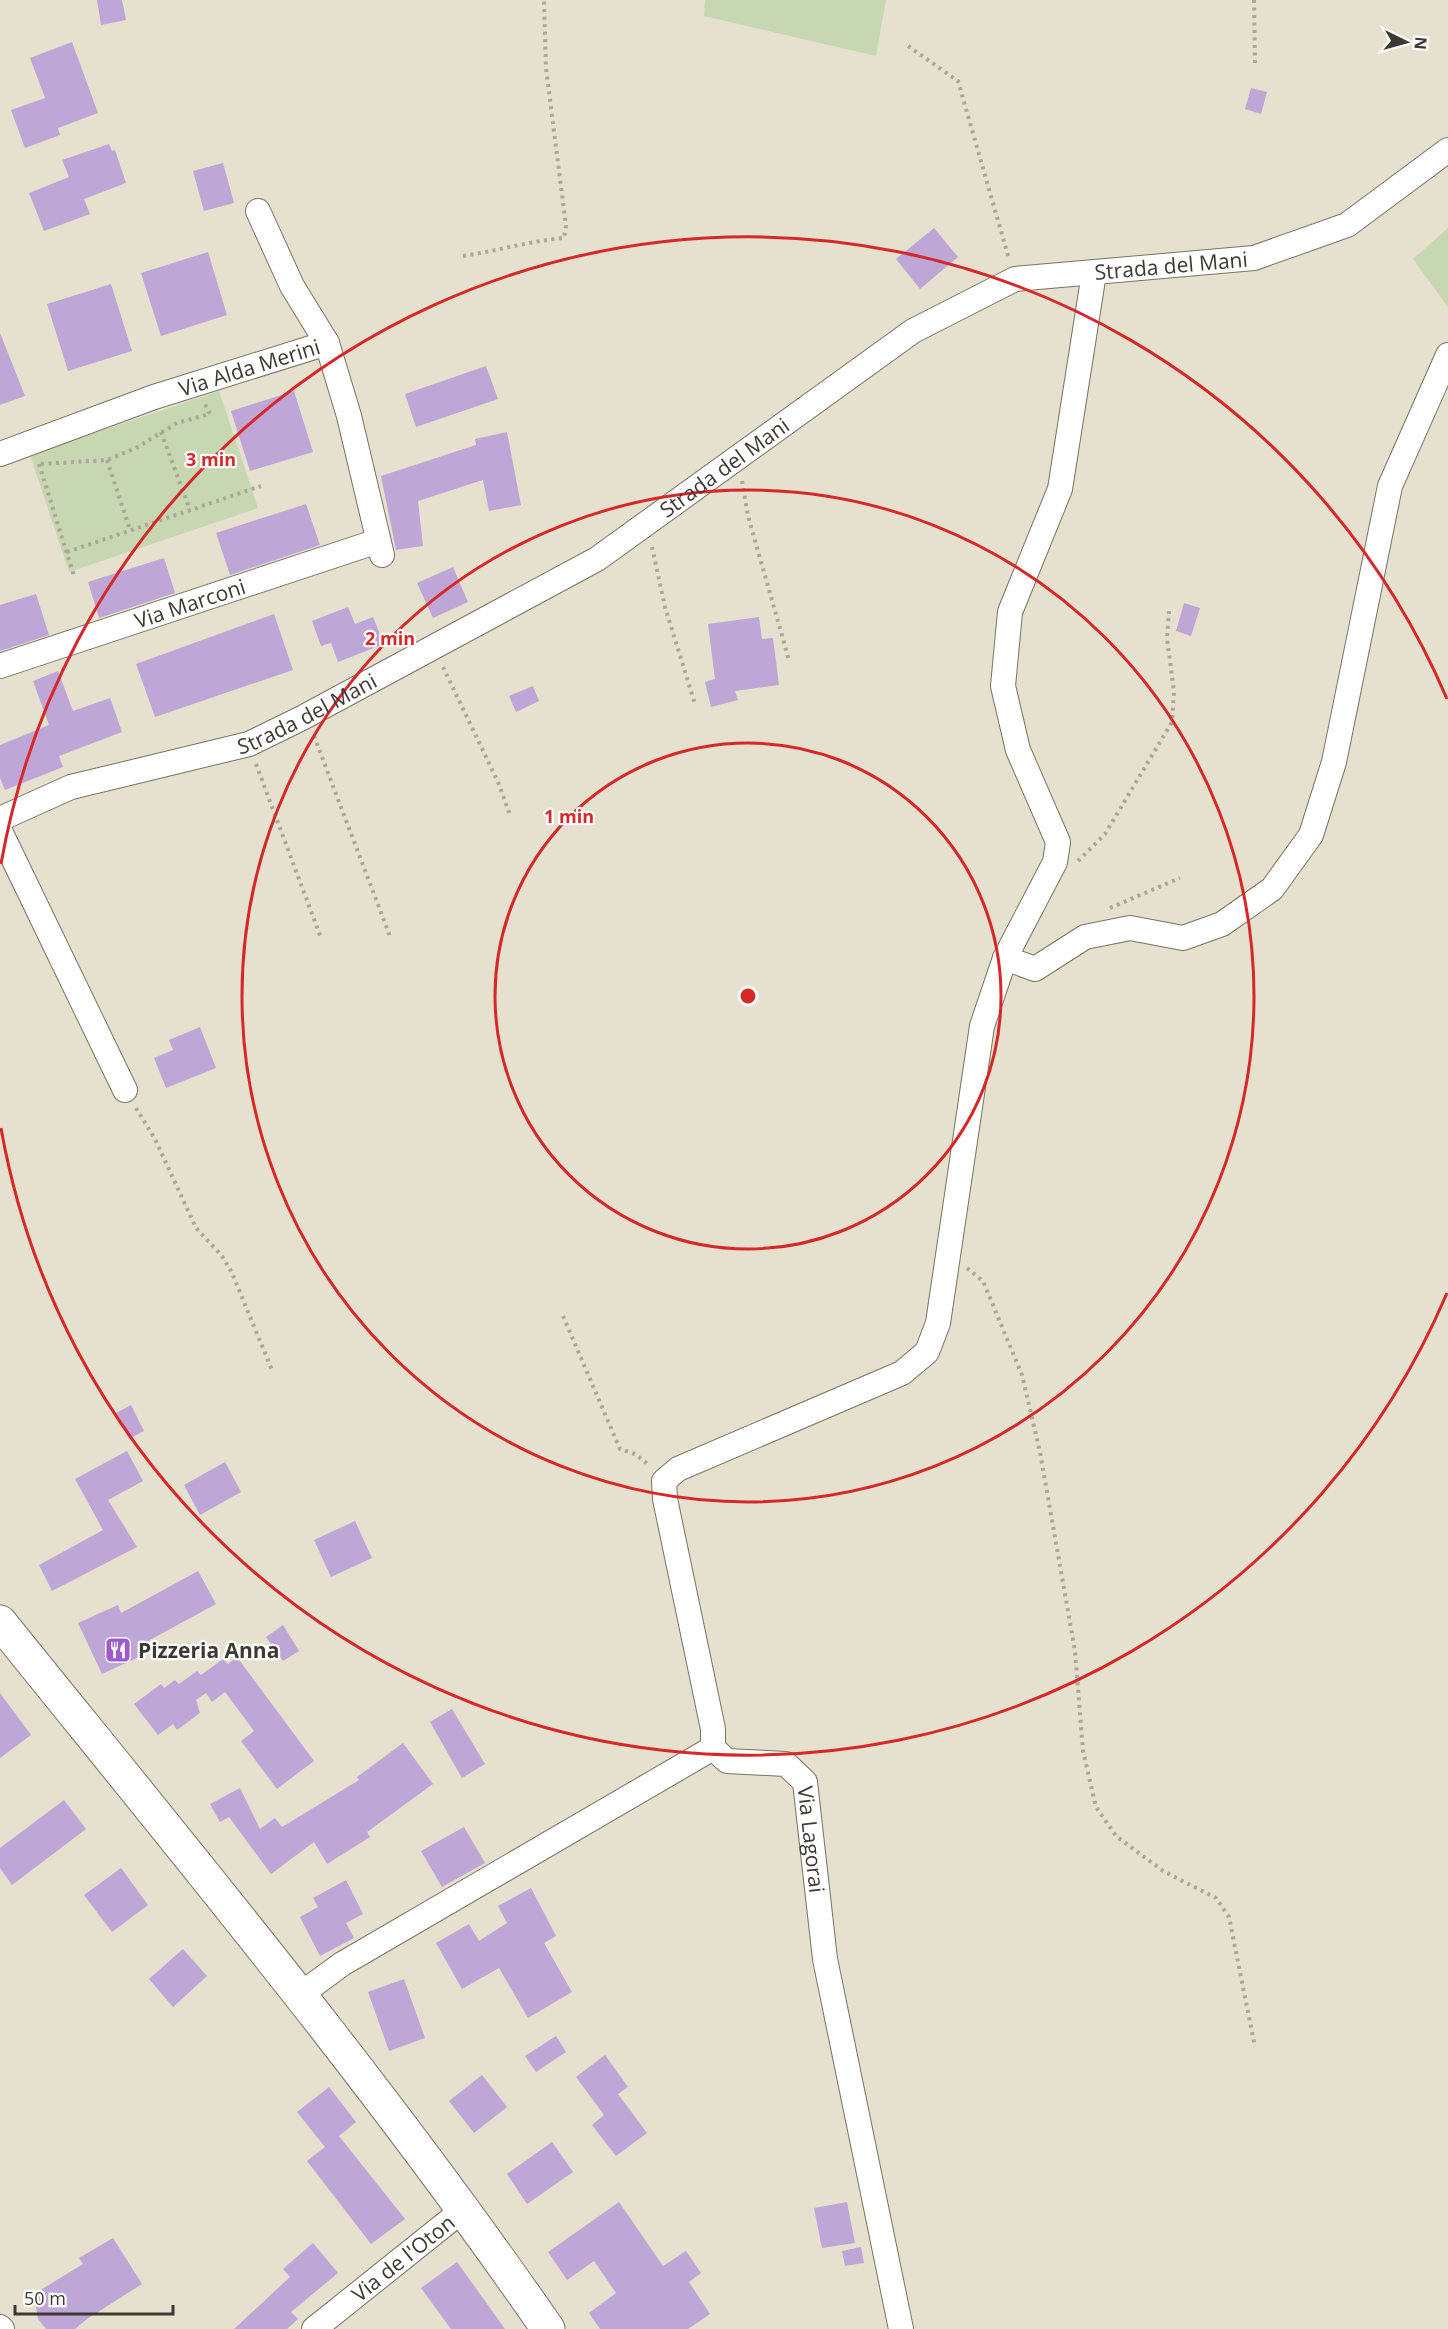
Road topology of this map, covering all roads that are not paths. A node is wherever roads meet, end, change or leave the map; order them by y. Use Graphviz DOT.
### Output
graph roads {
  1 [pos="1448,150"];
  2 [pos="258,211"];
  3 [pos="1094,273"];
  4 [pos="327,343"];
  5 [pos="1448,355"];
  6 [pos="0,454"];
  7 [pos="380,548"];
  8 [pos="0,666"];
  9 [pos="0,819"];
  10 [pos="0,831"];
  11 [pos="1005,958"];
  12 [pos="125,1090"];
  13 [pos="0,1622"];
  14 [pos="713,1748"];
  15 [pos="301,1994"];
  16 [pos="464,2209"];
  17 [pos="314,2329"];
  18 [pos="548,2329"];
  19 [pos="901,2329"];
  1 -- 3 [label="street, Strada del Mani"];
  2 -- 4 [label="street"];
  3 -- 9 [label="street, Strada del Mani"];
  3 -- 11 [label="street"];
  4 -- 6 [label="street, Via Alda Merini"];
  4 -- 7 [label="street, Via Alda Merini"];
  5 -- 11 [label="street"];
  7 -- 8 [label="street, Via Marconi"];
  10 -- 12 [label="street"];
  11 -- 14 [label="street"];
  13 -- 15 [label="main road"];
  14 -- 15 [label="street"];
  14 -- 19 [label="street, Via Lagorai"];
  15 -- 16 [label="main road"];
  16 -- 17 [label="street, Via de l'Oton"];
  16 -- 18 [label="main road"];
}
